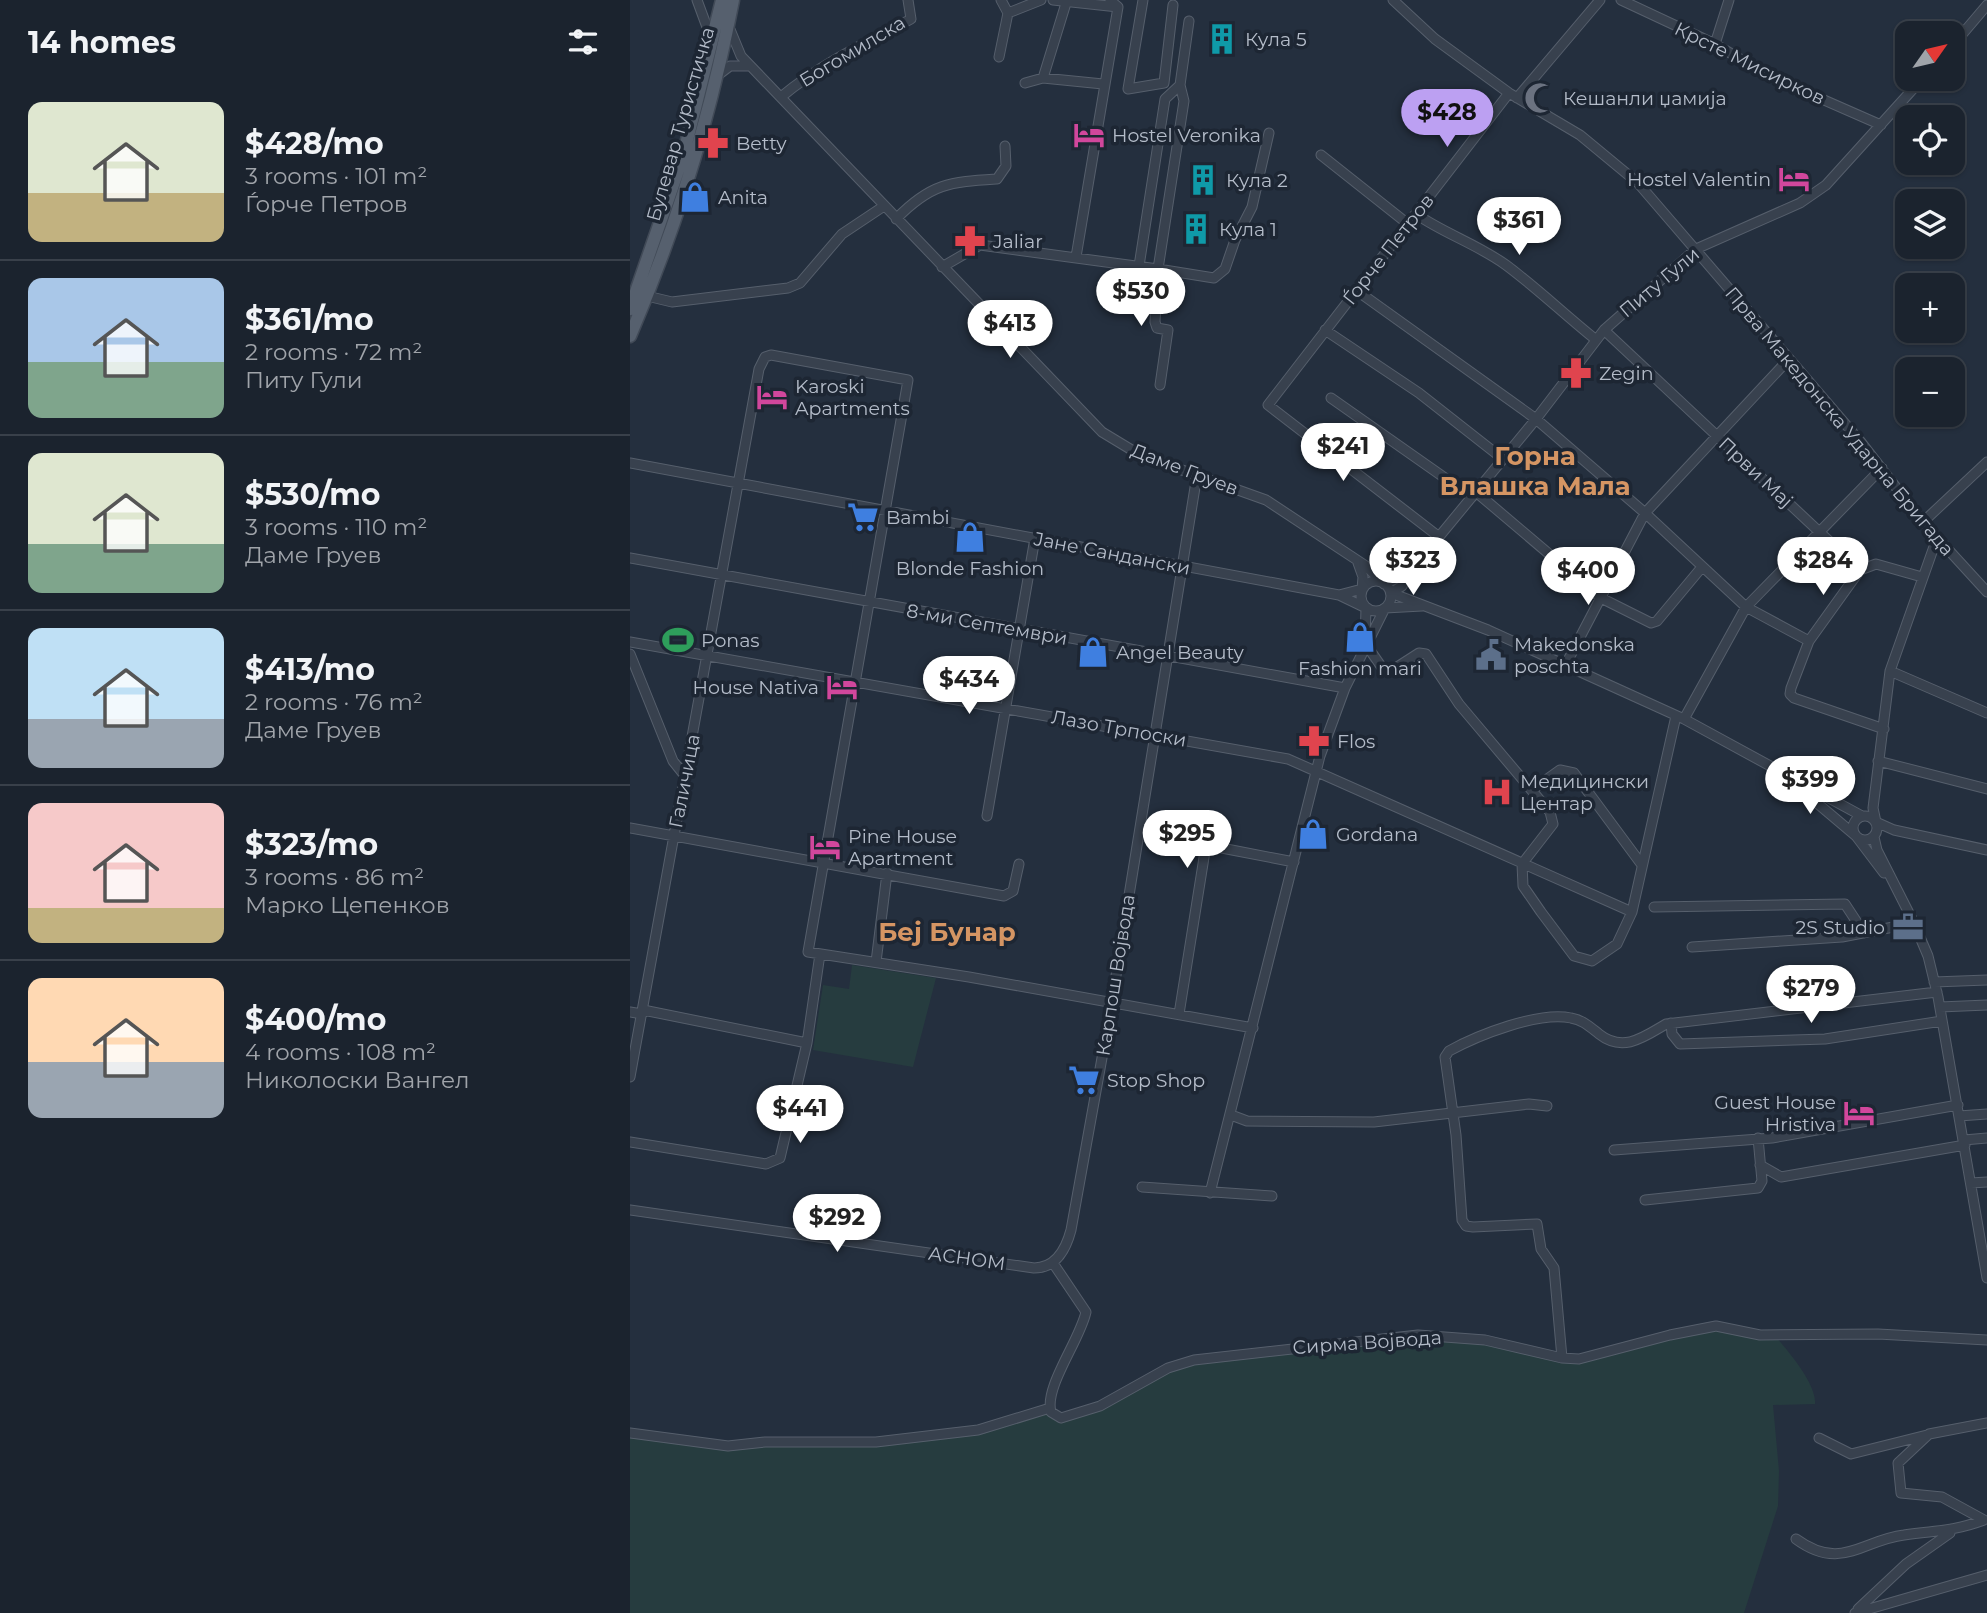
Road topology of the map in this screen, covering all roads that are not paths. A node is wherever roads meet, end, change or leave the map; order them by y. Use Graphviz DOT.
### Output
graph roads {
  1 [pos="697,0"];
  2 [pos="722,0"];
  3 [pos="733,0"];
  4 [pos="908,0"];
  5 [pos="1001,0"];
  6 [pos="1041,0"];
  7 [pos="1053,0"];
  8 [pos="1111,0"];
  9 [pos="1143,0"];
  10 [pos="1393,0"];
  11 [pos="1600,0"];
  12 [pos="1620,0"];
  13 [pos="1729,0"];
  14 [pos="1067,1"];
  15 [pos="1173,5"];
  16 [pos="1987,5"];
  17 [pos="1118,7"];
  18 [pos="1007,12"];
  19 [pos="1189,21"];
  20 [pos="728,23"];
  21 [pos="1965,31"];
  22 [pos="712,44"];
  23 [pos="1715,44"];
  24 [pos="999,57"];
  25 [pos="751,67"];
  26 [pos="1043,78"];
  27 [pos="715,79"];
  28 [pos="1025,83"];
  29 [pos="1103,84"];
  30 [pos="1180,85"];
  31 [pos="1911,91"];
  32 [pos="1513,96"];
  33 [pos="781,97"];
  34 [pos="1881,125"];
  35 [pos="1269,132"];
  36 [pos="1005,146"];
  37 [pos="1321,155"];
  38 [pos="884,206"];
  39 [pos="1416,214"];
  40 [pos="896,219"];
  41 [pos="1408,224"];
  42 [pos="1696,249"];
  43 [pos="1076,257"];
  44 [pos="1139,266"];
  45 [pos="942,267"];
  46 [pos="1158,269"];
  47 [pos="1356,290"];
  48 [pos="647,296"];
  49 [pos="630,309"];
  50 [pos="1325,330"];
  51 [pos="1604,330"];
  52 [pos="630,336"];
  53 [pos="1595,339"];
  54 [pos="1788,360"];
  55 [pos="1160,385"];
  56 [pos="1331,398"];
  57 [pos="1536,419"];
  58 [pos="1367,426"];
  59 [pos="1717,435"];
  60 [pos="1503,459"];
  61 [pos="1987,462"];
  62 [pos="630,463"];
  63 [pos="1342,463"];
  64 [pos="1882,467"];
  65 [pos="1197,475"];
  66 [pos="738,485"];
  67 [pos="1474,495"];
  68 [pos="885,512"];
  69 [pos="1645,513"];
  70 [pos="1923,523"];
  71 [pos="1819,530"];
  72 [pos="1438,536"];
  73 [pos="1035,538"];
  74 [pos="1937,538"];
  75 [pos="630,558"];
  76 [pos="1356,561"];
  77 [pos="1184,566"];
  78 [pos="1702,567"];
  79 [pos="1860,570"];
  80 [pos="722,576"];
  81 [pos="1408,577"];
  82 [pos="1922,577"];
  83 [pos="1384,583"];
  84 [pos="1362,589"];
  85 [pos="1987,592"];
  86 [pos="1391,593"];
  87 [pos="1339,594"];
  88 [pos="1601,598"];
  89 [pos="1410,600"];
  90 [pos="870,603"];
  91 [pos="1422,606"];
  92 [pos="1746,607"];
  93 [pos="1366,608"];
  94 [pos="1385,608"];
  95 [pos="1019,629"];
  96 [pos="1809,641"];
  97 [pos="630,642"];
  98 [pos="1365,643"];
  99 [pos="630,654"];
  100 [pos="707,654"];
  101 [pos="1168,657"];
  102 [pos="1566,664"];
  103 [pos="1890,671"];
  104 [pos="855,680"];
  105 [pos="1345,688"];
  106 [pos="1006,708"];
  107 [pos="1987,713"];
  108 [pos="1680,718"];
  109 [pos="1884,729"];
  110 [pos="1154,734"];
  111 [pos="1878,761"];
  112 [pos="1316,771"];
  113 [pos="1782,774"];
  114 [pos="685,776"];
  115 [pos="1987,789"];
  116 [pos="1532,790"];
  117 [pos="1873,808"];
  118 [pos="987,816"];
  119 [pos="1864,816"];
  120 [pos="1876,822"];
  121 [pos="630,828"];
  122 [pos="1894,830"];
  123 [pos="674,835"];
  124 [pos="1856,836"];
  125 [pos="1875,836"];
  126 [pos="1987,850"];
  127 [pos="823,861"];
  128 [pos="1294,862"];
  129 [pos="1019,864"];
  130 [pos="1522,864"];
  131 [pos="1642,865"];
  132 [pos="887,873"];
  133 [pos="1890,879"];
  134 [pos="1654,908"];
  135 [pos="1632,912"];
  136 [pos="1914,923"];
  137 [pos="1864,933"];
  138 [pos="1692,947"];
  139 [pos="820,954"];
  140 [pos="876,962"];
  141 [pos="1987,980"];
  142 [pos="1934,982"];
  143 [pos="1937,992"];
  144 [pos="1111,1003"];
  145 [pos="1987,1005"];
  146 [pos="1940,1007"];
  147 [pos="630,1012"];
  148 [pos="642,1012"];
  149 [pos="1179,1014"];
  150 [pos="1942,1021"];
  151 [pos="1671,1023"];
  152 [pos="1253,1028"];
  153 [pos="807,1043"];
  154 [pos="630,1077"];
  155 [pos="1958,1105"];
  156 [pos="1547,1106"];
  157 [pos="1452,1113"];
  158 [pos="1987,1114"];
  159 [pos="1231,1115"];
  160 [pos="1959,1116"];
  161 [pos="1758,1138"];
  162 [pos="1987,1138"];
  163 [pos="630,1142"];
  164 [pos="1964,1142"];
  165 [pos="1614,1150"];
  166 [pos="1760,1165"];
  167 [pos="1987,1182"];
  168 [pos="1971,1183"];
  169 [pos="1142,1187"];
  170 [pos="1210,1193"];
  171 [pos="1272,1196"];
  172 [pos="1646,1200"];
  173 [pos="630,1210"];
  174 [pos="1983,1226"];
  175 [pos="1984,1243"];
  176 [pos="1053,1263"];
  177 [pos="1987,1278"];
  178 [pos="1987,1340"];
  179 [pos="1562,1358"];
  180 [pos="1049,1408"];
  181 [pos="1987,1423"];
  182 [pos="630,1433"];
  183 [pos="1929,1434"];
  184 [pos="1819,1438"];
  185 [pos="1985,1520"];
  186 [pos="1951,1532"];
  187 [pos="1796,1539"];
  188 [pos="1987,1575"];
  189 [pos="1853,1612"];
  1 -- 22 [label="street"];
  2 -- 22 [label="main road, Булевар Туристичка"];
  3 -- 20 [label="main road, Булевар Туристичка"];
  4 -- 33 [label="street, Богомилска"];
  5 -- 18 [label="street"];
  6 -- 18 [label="street"];
  7 -- 14 [label="street"];
  8 -- 17 [label="street"];
  9 -- 15 [label="street"];
  10 -- 32 [label="street, Прва Македонска Ударна Бригада"];
  11 -- 32 [label="street, Ѓорче Петров"];
  12 -- 23 [label="street, Крсте Мисирков"];
  13 -- 23 [label="street"];
  14 -- 17 [label="street"];
  14 -- 26 [label="street"];
  16 -- 21 [label="street"];
  17 -- 29 [label="street"];
  18 -- 24 [label="street"];
  19 -- 30 [label="street"];
  20 -- 25 [label="street, Даме Груев"];
  20 -- 27 [label="main road, Булевар Туристичка"];
  22 -- 49 [label="main road, Булевар Туристичка"];
  23 -- 34 [label="street, Крсте Мисирков"];
  25 -- 27 [label="street"];
  25 -- 33 [label="street, Даме Груев"];
  26 -- 28 [label="street"];
  26 -- 29 [label="street"];
  27 -- 48 [label="main road, Булевар Туристичка"];
  29 -- 43 [label="street"];
  30 -- 44 [label="street"];
  30 -- 46 [label="street"];
  31 -- 34 [label="street, Питу Гули"];
  32 -- 39 [label="street, Ѓорче Петров"];
  32 -- 42 [label="street, Прва Македонска Ударна Бригада"];
  33 -- 38 [label="street, Даме Груев"];
  34 -- 42 [label="street, Питу Гули"];
  35 -- 46 [label="street"];
  36 -- 40 [label="street"];
  37 -- 41 [label="street"];
  38 -- 40 [label="street, Даме Груев"];
  38 -- 48 [label="street"];
  39 -- 41 [label="street, Ѓорче Петров"];
  39 -- 53 [label="street"];
  40 -- 45 [label="street, Даме Груев"];
  41 -- 47 [label="street, Ѓорче Петров"];
  42 -- 51 [label="street, Питу Гули"];
  42 -- 54 [label="street, Прва Македонска Ударна Бригада"];
  43 -- 44 [label="street"];
  43 -- 45 [label="street"];
  44 -- 46 [label="street"];
  45 -- 65 [label="street, Даме Груев"];
  46 -- 55 [label="street"];
  47 -- 50 [label="street, Ѓорче Петров"];
  47 -- 57 [label="street"];
  48 -- 52 [label="main road, Булевар Туристичка"];
  50 -- 60 [label="street"];
  50 -- 63 [label="street, Ѓорче Петров"];
  51 -- 53 [label="street, Питу Гули"];
  51 -- 59 [label="street, Први Мај"];
  53 -- 57 [label="street, Питу Гули"];
  54 -- 59 [label="street"];
  54 -- 64 [label="street, Прва Македонска Ударна Бригада"];
  56 -- 58 [label="street"];
  57 -- 60 [label="street, Питу Гули"];
  57 -- 69 [label="street"];
  58 -- 63 [label="street"];
  58 -- 67 [label="street"];
  59 -- 69 [label="street"];
  59 -- 71 [label="street, Први Мај"];
  60 -- 67 [label="street, Питу Гули"];
  61 -- 70 [label="street"];
  62 -- 66 [label="street, Јане Сандански"];
  63 -- 72 [label="street"];
  64 -- 70 [label="street, Прва Македонска Ударна Бригада"];
  64 -- 71 [label="street"];
  65 -- 76 [label="street, Даме Груев"];
  65 -- 77 [label="street, Карпош Војвода"];
  66 -- 68 [label="street, Јане Сандански"];
  66 -- 68 [label="street"];
  66 -- 80 [label="street, Галичица"];
  67 -- 72 [label="street, Питу Гули"];
  67 -- 88 [label="street"];
  68 -- 73 [label="street, Јане Сандански"];
  68 -- 90 [label="street"];
  69 -- 78 [label="street"];
  69 -- 88 [label="street"];
  70 -- 74 [label="street, Прва Македонска Ударна Бригада"];
  71 -- 79 [label="street, Први Мај"];
  71 -- 92 [label="street"];
  72 -- 81 [label="street, Питу Гули"];
  73 -- 77 [label="street, Јане Сандански"];
  73 -- 95 [label="street"];
  74 -- 82 [label="street"];
  74 -- 85 [label="street, Прва Македонска Ударна Бригада"];
  75 -- 80 [label="street, 8-ми Септември"];
  76 -- 83 [label="street, Даме Груев"];
  76 -- 84 [label="street"];
  77 -- 87 [label="street, Јане Сандански"];
  77 -- 101 [label="street, Карпош Војвода"];
  78 -- 88 [label="street"];
  78 -- 92 [label="street"];
  79 -- 82 [label="street"];
  79 -- 96 [label="street"];
  80 -- 90 [label="street, 8-ми Септември"];
  80 -- 100 [label="street, Галичица"];
  81 -- 83 [label="street"];
  81 -- 86 [label="street, Питу Гули"];
  81 -- 89 [label="street"];
  82 -- 103 [label="street"];
  83 -- 84 [label="street"];
  83 -- 86 [label="street"];
  84 -- 87 [label="street, Јане Сандански"];
  84 -- 93 [label="street"];
  86 -- 89 [label="street"];
  86 -- 94 [label="street"];
  87 -- 93 [label="street, Јане Сандански"];
  88 -- 102 [label="street"];
  89 -- 91 [label="street"];
  90 -- 95 [label="street, 8-ми Септември"];
  90 -- 104 [label="street"];
  91 -- 94 [label="street"];
  91 -- 102 [label="street"];
  92 -- 96 [label="street"];
  92 -- 108 [label="street"];
  93 -- 94 [label="street"];
  93 -- 98 [label="street"];
  94 -- 98 [label="street"];
  95 -- 101 [label="street, 8-ми Септември"];
  95 -- 106 [label="street"];
  96 -- 109 [label="street"];
  97 -- 100 [label="street, Лазо Трпоски"];
  98 -- 105 [label="street"];
  98 -- 116 [label="street"];
  99 -- 114 [label="street"];
  100 -- 104 [label="street, Лазо Трпоски"];
  100 -- 114 [label="street, Галичица"];
  101 -- 105 [label="street, 8-ми Септември"];
  101 -- 110 [label="street, Карпош Војвода"];
  102 -- 108 [label="street"];
  103 -- 107 [label="street"];
  103 -- 109 [label="street"];
  104 -- 106 [label="street, Лазо Трпоски"];
  104 -- 127 [label="street"];
  105 -- 112 [label="street"];
  106 -- 110 [label="street, Лазо Трпоски"];
  106 -- 118 [label="street"];
  108 -- 113 [label="street"];
  108 -- 131 [label="street"];
  109 -- 111 [label="street"];
  110 -- 112 [label="street, Лазо Трпоски"];
  110 -- 144 [label="street, Карпош Војвода"];
  111 -- 115 [label="street"];
  111 -- 117 [label="street"];
  112 -- 128 [label="street"];
  112 -- 130 [label="street, Лазо Трпоски"];
  113 -- 119 [label="street"];
  113 -- 124 [label="street"];
  114 -- 123 [label="street, Галичица"];
  116 -- 130 [label="street"];
  116 -- 131 [label="street"];
  117 -- 119 [label="street"];
  117 -- 120 [label="street"];
  119 -- 120 [label="street"];
  119 -- 124 [label="street"];
  120 -- 122 [label="street"];
  120 -- 125 [label="street"];
  121 -- 123 [label="street"];
  122 -- 125 [label="street"];
  122 -- 126 [label="street"];
  123 -- 127 [label="street"];
  123 -- 148 [label="street, Галичица"];
  124 -- 125 [label="street"];
  124 -- 133 [label="street"];
  125 -- 133 [label="street"];
  127 -- 132 [label="street"];
  127 -- 139 [label="street"];
  128 -- 149 [label="street"];
  128 -- 152 [label="street"];
  129 -- 132 [label="street"];
  130 -- 135 [label="street, Лазо Трпоски"];
  130 -- 135 [label="street"];
  131 -- 135 [label="street"];
  132 -- 140 [label="street"];
  133 -- 136 [label="street"];
  134 -- 137 [label="street"];
  136 -- 137 [label="street"];
  136 -- 142 [label="street"];
  137 -- 138 [label="street"];
  139 -- 140 [label="street"];
  139 -- 153 [label="street"];
  140 -- 144 [label="street"];
  141 -- 142 [label="street"];
  142 -- 143 [label="street"];
  143 -- 146 [label="street"];
  143 -- 151 [label="street"];
  144 -- 149 [label="street"];
  144 -- 176 [label="street, Карпош Војвода"];
  145 -- 146 [label="street"];
  146 -- 150 [label="street"];
  147 -- 148 [label="street"];
  148 -- 153 [label="street"];
  148 -- 154 [label="street, Галичица"];
  149 -- 152 [label="street"];
  150 -- 151 [label="street"];
  150 -- 155 [label="street"];
  151 -- 157 [label="street"];
  152 -- 159 [label="street"];
  153 -- 163 [label="street"];
  155 -- 160 [label="street"];
  155 -- 161 [label="street"];
  156 -- 157 [label="street"];
  157 -- 159 [label="street"];
  157 -- 179 [label="street"];
  158 -- 160 [label="street"];
  159 -- 170 [label="street"];
  160 -- 164 [label="street"];
  161 -- 165 [label="street"];
  161 -- 166 [label="street"];
  162 -- 164 [label="street"];
  164 -- 166 [label="street"];
  164 -- 168 [label="street"];
  166 -- 172 [label="street"];
  167 -- 168 [label="street"];
  168 -- 174 [label="street"];
  169 -- 170 [label="street"];
  170 -- 171 [label="street"];
  173 -- 176 [label="street, АСНОМ"];
  174 -- 175 [label="street"];
  175 -- 177 [label="street"];
  176 -- 180 [label="street"];
  178 -- 179 [label="street, Сирма Војвода"];
  179 -- 180 [label="street, Сирма Војвода"];
  180 -- 182 [label="street"];
  181 -- 183 [label="street"];
  183 -- 184 [label="street"];
  183 -- 185 [label="street"];
  185 -- 186 [label="street"];
  186 -- 187 [label="street"];
  186 -- 189 [label="street"];
  188 -- 189 [label="street"];
}
